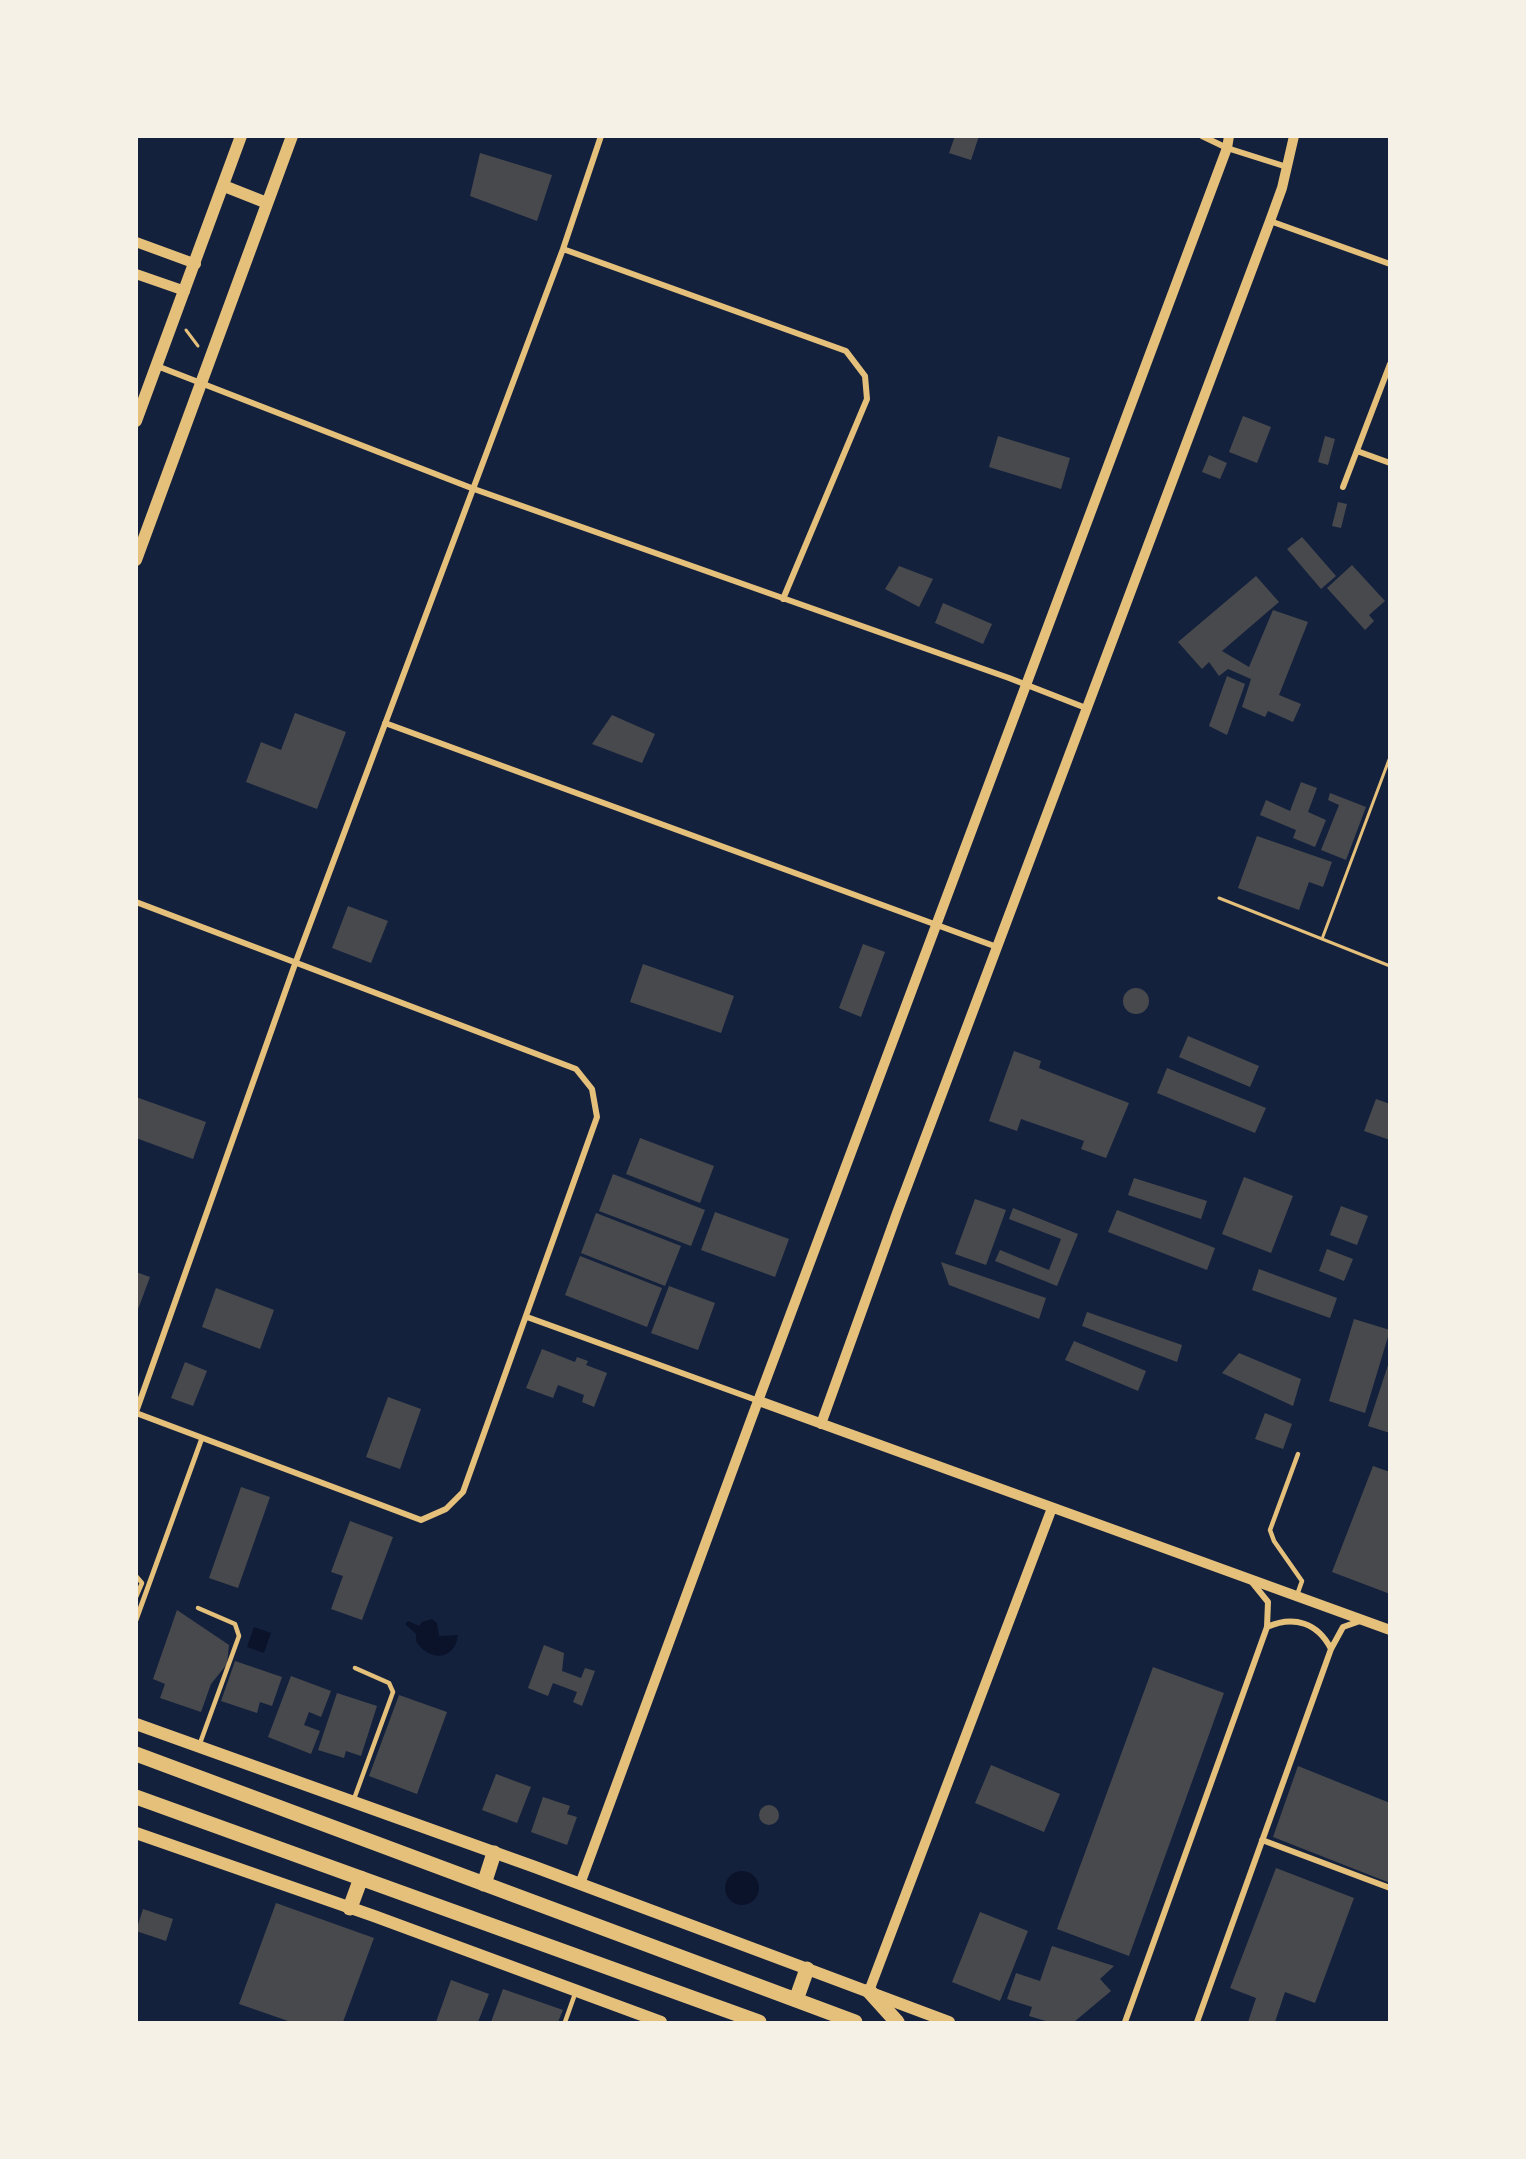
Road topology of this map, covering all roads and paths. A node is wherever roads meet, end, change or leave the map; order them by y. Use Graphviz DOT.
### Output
graph roads {
  1 [pos="242,136"];
  2 [pos="292,136"];
  3 [pos="601,136"];
  4 [pos="1202,136"];
  5 [pos="1294,136"];
  6 [pos="1228,142"];
  7 [pos="1288,167"];
  8 [pos="224,186"];
  9 [pos="267,203"];
  10 [pos="1270,221"];
  11 [pos="136,242"];
  12 [pos="563,249"];
  13 [pos="196,264"];
  14 [pos="1389,264"];
  15 [pos="136,274"];
  16 [pos="185,291"];
  17 [pos="176,316"];
  18 [pos="208,359"];
  19 [pos="1389,364"];
  20 [pos="157,366"];
  21 [pos="200,383"];
  22 [pos="136,421"];
  23 [pos="1357,451"];
  24 [pos="1389,463"];
  25 [pos="1343,487"];
  26 [pos="474,489"];
  27 [pos="136,560"];
  28 [pos="783,600"];
  29 [pos="1026,685"];
  30 [pos="1086,708"];
  31 [pos="385,723"];
  32 [pos="1389,757"];
  33 [pos="1220,898"];
  34 [pos="136,902"];
  35 [pos="936,925"];
  36 [pos="1322,939"];
  37 [pos="997,948"];
  38 [pos="295,964"];
  39 [pos="1389,966"];
  40 [pos="527,1317"];
  41 [pos="759,1401"];
  42 [pos="136,1412"];
  43 [pos="821,1424"];
  44 [pos="202,1438"];
  45 [pos="1298,1454"];
  46 [pos="1052,1508"];
  47 [pos="136,1576"];
  48 [pos="1248,1579"];
  49 [pos="1297,1595"];
  50 [pos="136,1597"];
  51 [pos="198,1608"];
  52 [pos="136,1620"];
  53 [pos="1362,1620"];
  54 [pos="1268,1627"];
  55 [pos="1389,1630"];
  56 [pos="1331,1649"];
  57 [pos="355,1668"];
  58 [pos="136,1724"];
  59 [pos="199,1746"];
  60 [pos="136,1754"];
  61 [pos="136,1797"];
  62 [pos="353,1802"];
  63 [pos="136,1833"];
  64 [pos="1262,1840"];
  65 [pos="494,1853"];
  66 [pos="361,1878"];
  67 [pos="484,1884"];
  68 [pos="580,1884"];
  69 [pos="1389,1888"];
  70 [pos="350,1908"];
  71 [pos="807,1969"];
  72 [pos="576,1991"];
  73 [pos="869,1991"];
  74 [pos="796,2000"];
  75 [pos="565,2022"];
  76 [pos="660,2022"];
  77 [pos="759,2022"];
  78 [pos="855,2022"];
  79 [pos="897,2022"];
  80 [pos="949,2022"];
  81 [pos="1125,2022"];
  82 [pos="1197,2022"];
  1 -- 8 [label="main road"];
  2 -- 9 [label="main road"];
  3 -- 12 [label="street"];
  4 -- 6 [label="street"];
  5 -- 7 [label="street"];
  6 -- 7 [label="street"];
  6 -- 29 [label="street"];
  7 -- 10 [label="street"];
  8 -- 9 [label="main road"];
  8 -- 13 [label="main road"];
  9 -- 18 [label="main road"];
  10 -- 14 [label="street"];
  10 -- 30 [label="street"];
  11 -- 13 [label="street"];
  12 -- 26 [label="street"];
  12 -- 28 [label="street"];
  13 -- 16 [label="main road"];
  15 -- 16 [label="street"];
  16 -- 17 [label="main road"];
  17 -- 18 [label="path"];
  17 -- 20 [label="main road"];
  18 -- 21 [label="main road"];
  19 -- 23 [label="street"];
  20 -- 21 [label="street"];
  20 -- 22 [label="main road"];
  21 -- 26 [label="street"];
  21 -- 27 [label="main road"];
  23 -- 24 [label="street"];
  23 -- 25 [label="street"];
  26 -- 28 [label="street"];
  26 -- 31 [label="street"];
  28 -- 29 [label="street"];
  29 -- 30 [label="street"];
  29 -- 35 [label="street"];
  30 -- 37 [label="street"];
  31 -- 35 [label="street"];
  31 -- 38 [label="street"];
  32 -- 36 [label="path"];
  33 -- 36 [label="path"];
  34 -- 38 [label="street"];
  35 -- 37 [label="street"];
  35 -- 41 [label="street"];
  36 -- 39 [label="path"];
  37 -- 43 [label="street"];
  38 -- 40 [label="street"];
  38 -- 42 [label="street"];
  40 -- 41 [label="street"];
  40 -- 44 [label="street"];
  41 -- 43 [label="street"];
  41 -- 68 [label="street"];
  42 -- 44 [label="street"];
  43 -- 46 [label="street"];
  44 -- 52 [label="street"];
  45 -- 49 [label="lane"];
  46 -- 48 [label="street"];
  46 -- 73 [label="street"];
  47 -- 50 [label="lane"];
  48 -- 49 [label="street"];
  48 -- 54 [label="street"];
  49 -- 53 [label="street"];
  51 -- 59 [label="lane"];
  53 -- 55 [label="street"];
  53 -- 56 [label="street"];
  54 -- 56 [label="street"];
  54 -- 81 [label="street"];
  56 -- 64 [label="street"];
  57 -- 62 [label="lane"];
  58 -- 59 [label="main road"];
  59 -- 62 [label="main road"];
  60 -- 67 [label="main road"];
  61 -- 66 [label="main road"];
  62 -- 65 [label="main road"];
  63 -- 70 [label="main road"];
  64 -- 69 [label="street"];
  64 -- 82 [label="street"];
  65 -- 67 [label="main road"];
  65 -- 68 [label="main road"];
  66 -- 70 [label="main road"];
  66 -- 77 [label="main road"];
  67 -- 74 [label="main road"];
  68 -- 71 [label="main road"];
  70 -- 72 [label="main road"];
  71 -- 73 [label="main road"];
  71 -- 74 [label="main road"];
  72 -- 75 [label="lane"];
  72 -- 76 [label="main road"];
  73 -- 79 [label="main road"];
  73 -- 80 [label="main road"];
  74 -- 78 [label="main road"];
}
